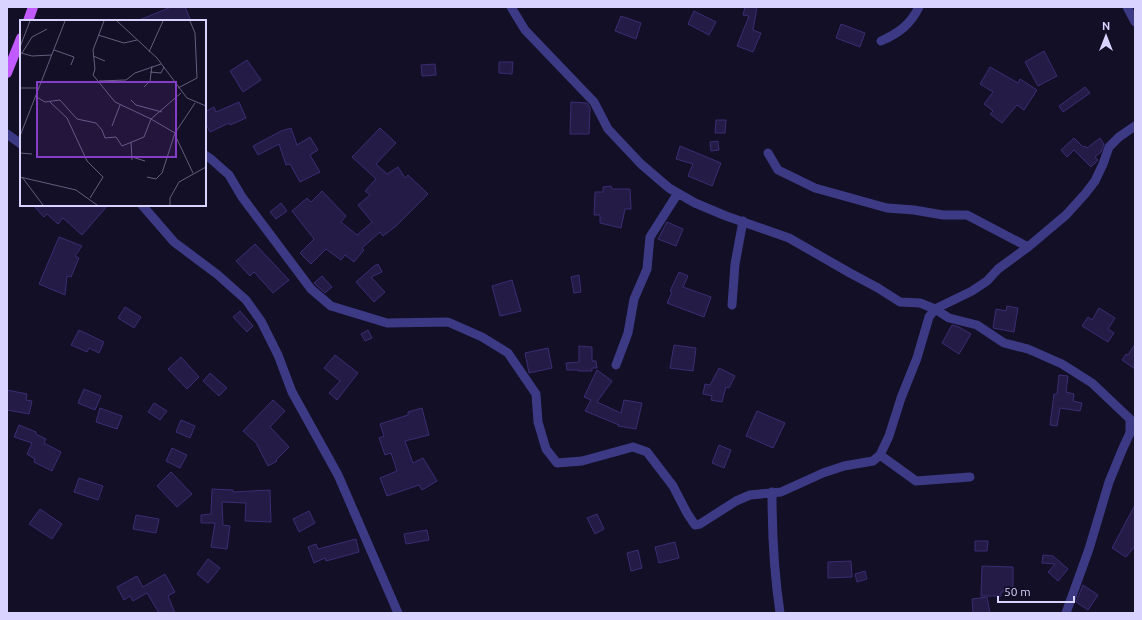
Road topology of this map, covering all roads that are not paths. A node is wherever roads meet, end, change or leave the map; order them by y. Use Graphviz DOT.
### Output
graph roads {
  1 [pos="33,7"];
  2 [pos="511,7"];
  3 [pos="919,7"];
  4 [pos="1127,7"];
  5 [pos="28,20"];
  6 [pos="1135,22"];
  7 [pos="20,39"];
  8 [pos="881,41"];
  9 [pos="12,50"];
  10 [pos="7,73"];
  11 [pos="1135,126"];
  12 [pos="7,134"];
  13 [pos="20,143"];
  14 [pos="768,152"];
  15 [pos="206,156"];
  16 [pos="678,193"];
  17 [pos="143,206"];
  18 [pos="743,221"];
  19 [pos="1028,247"];
  20 [pos="732,305"];
  21 [pos="935,309"];
  22 [pos="616,365"];
  23 [pos="1132,416"];
  24 [pos="1133,437"];
  25 [pos="880,454"];
  26 [pos="970,476"];
  27 [pos="772,492"];
  28 [pos="398,613"];
  29 [pos="780,613"];
  30 [pos="1066,613"];
  1 -- 5 [label="main road"];
  2 -- 16 [label="street"];
  3 -- 8 [label="street"];
  4 -- 6 [label="street"];
  7 -- 9 [label="main road"];
  9 -- 10 [label="main road"];
  11 -- 19 [label="street"];
  12 -- 13 [label="street"];
  14 -- 19 [label="street"];
  15 -- 27 [label="street"];
  16 -- 18 [label="street"];
  16 -- 22 [label="street"];
  17 -- 28 [label="street"];
  18 -- 20 [label="street"];
  18 -- 21 [label="street"];
  19 -- 21 [label="street"];
  21 -- 23 [label="street"];
  21 -- 25 [label="street"];
  23 -- 24 [label="street"];
  24 -- 30 [label="street"];
  25 -- 26 [label="street"];
  25 -- 27 [label="street"];
  27 -- 29 [label="street"];
}
